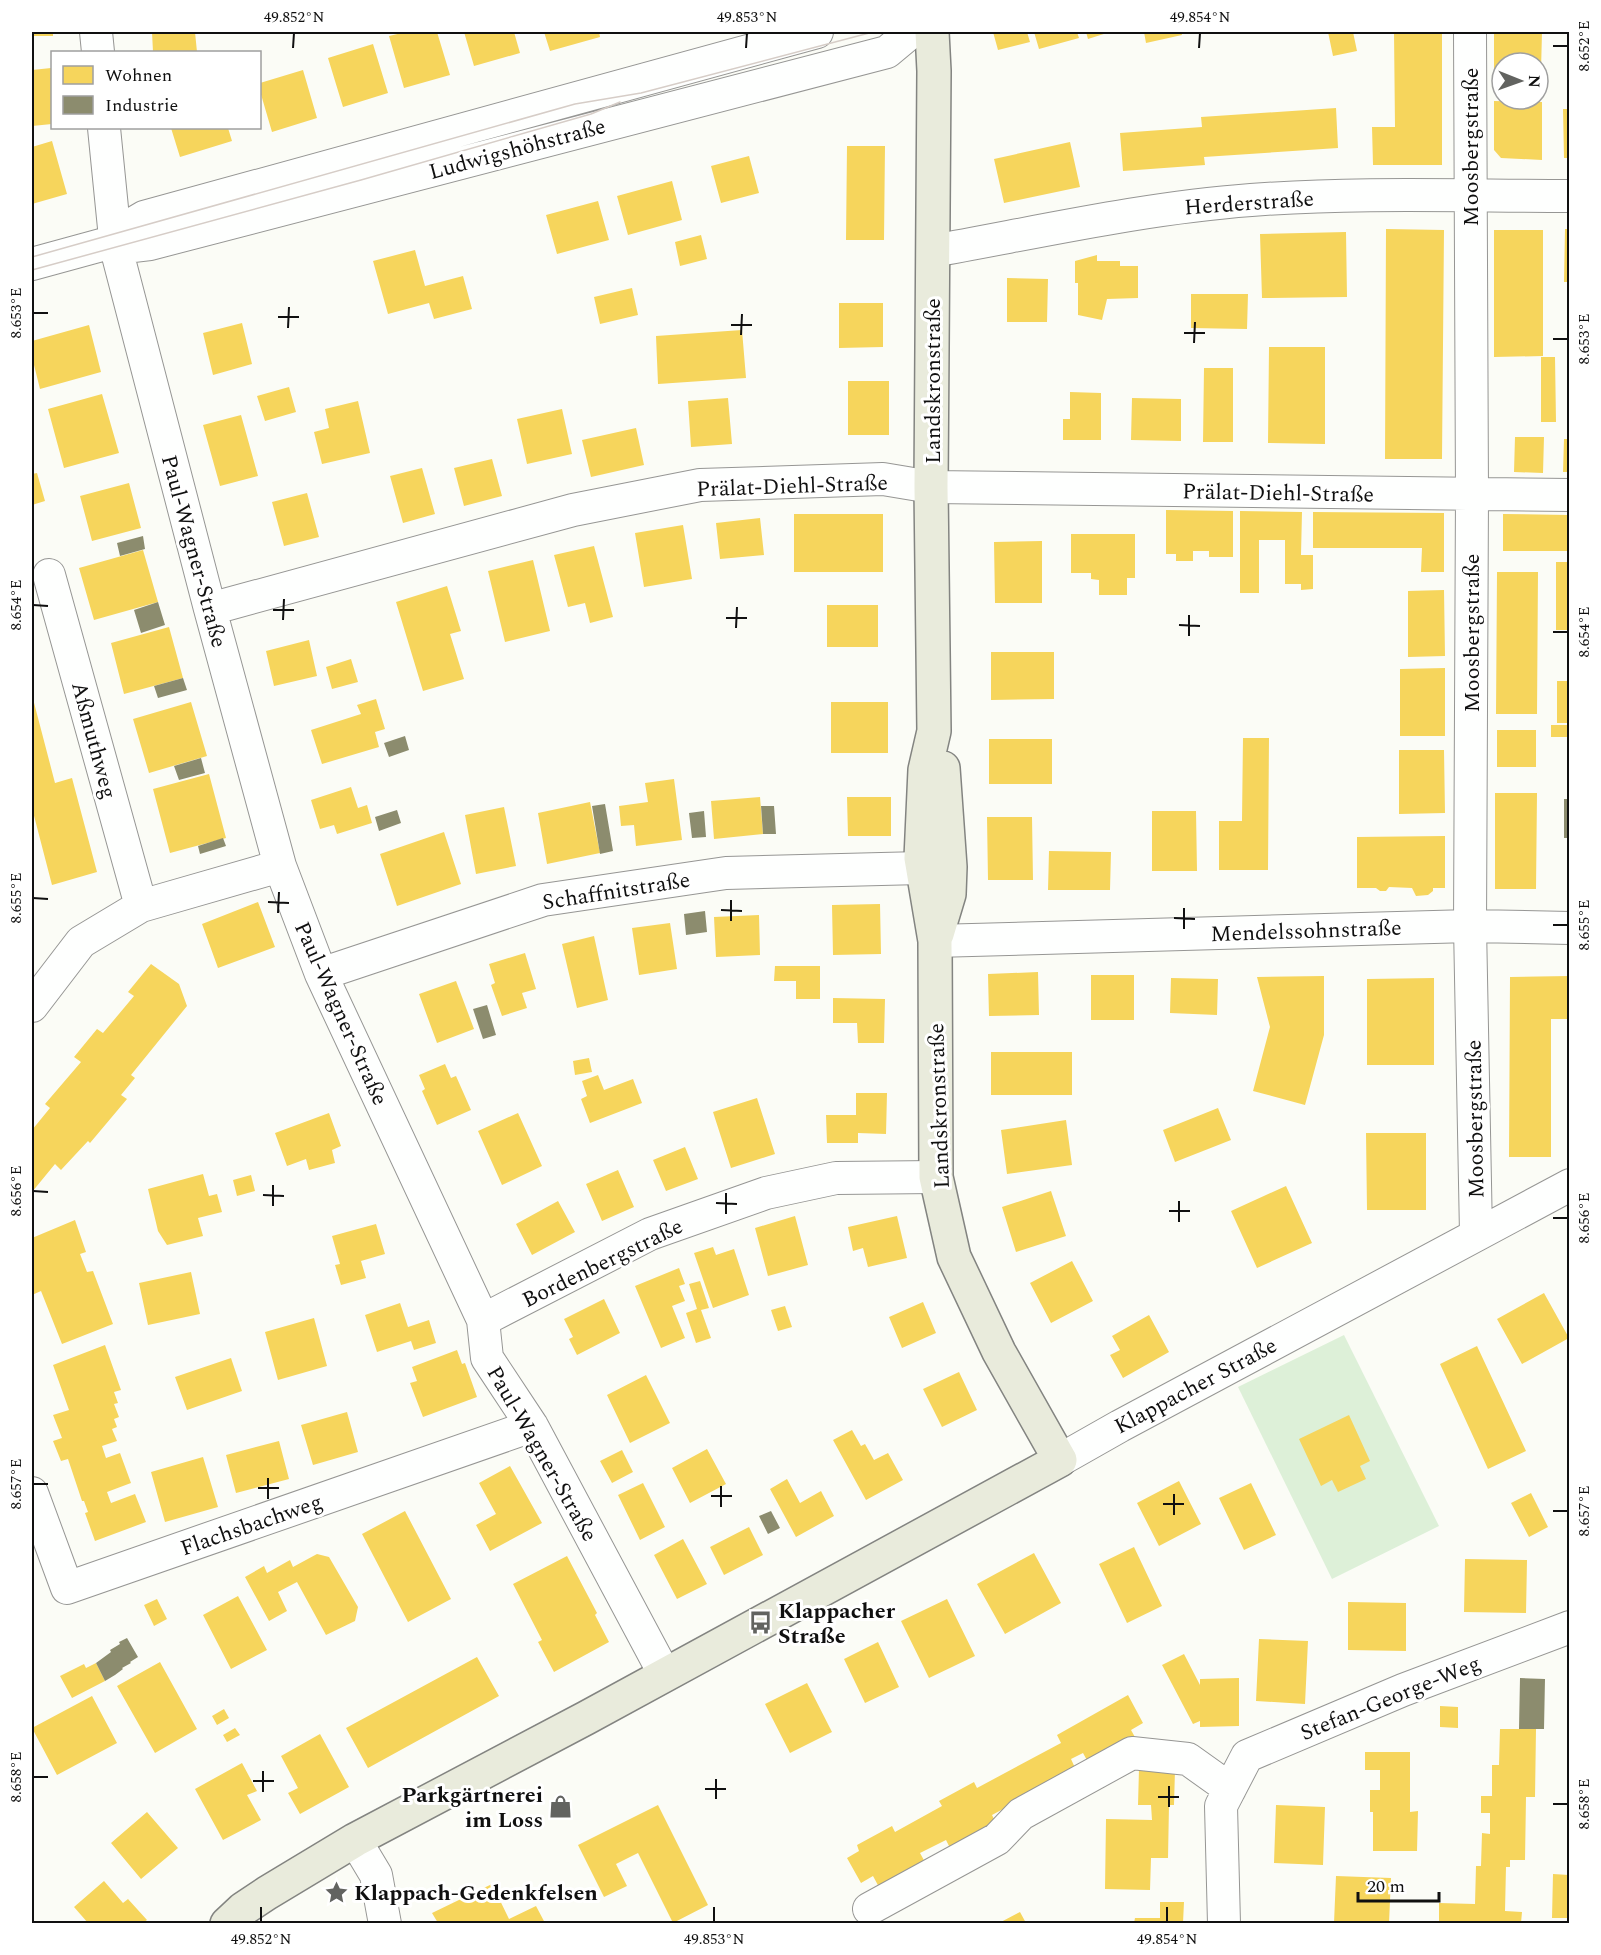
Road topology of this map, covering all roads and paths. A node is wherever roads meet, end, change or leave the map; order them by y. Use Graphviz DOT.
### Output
graph roads {
  1 [pos="96,32"];
  2 [pos="817,32"];
  3 [pos="911,32"];
  4 [pos="932,32"];
  5 [pos="1470,32"];
  6 [pos="98,51"];
  7 [pos="104,129"];
  8 [pos="1471,196"];
  9 [pos="1569,196"];
  10 [pos="116,241"];
  11 [pos="933,251"];
  12 [pos="32,264"];
  13 [pos="931,487"];
  14 [pos="1472,494"];
  15 [pos="1569,495"];
  16 [pos="50,575"];
  17 [pos="210,609"];
  18 [pos="934,731"];
  19 [pos="280,866"];
  20 [pos="921,868"];
  21 [pos="141,906"];
  22 [pos="1470,926"];
  23 [pos="1569,928"];
  24 [pos="935,941"];
  25 [pos="321,974"];
  26 [pos="32,1005"];
  27 [pos="936,1177"];
  28 [pos="1569,1185"];
  29 [pos="1476,1234"];
  30 [pos="483,1320"];
  31 [pos="532,1426"];
  32 [pos="1060,1460"];
  33 [pos="32,1492"];
  34 [pos="1569,1627"];
  35 [pos="665,1675"];
  36 [pos="1230,1789"];
  37 [pos="355,1840"];
  38 [pos="869,1909"];
  39 [pos="227,1923"];
  40 [pos="385,1923"];
  41 [pos="1224,1923"];
  1 -- 6 [label="street"];
  2 -- 10 [label="street, Ludwigshöhstraße"];
  3 -- 10 [label="street, Ludwigshöhstraße"];
  4 -- 11 [label="main road, Landskronstraße"];
  5 -- 8 [label="street, Moosbergstraße"];
  7 -- 10 [label="street, Paul-Wagner-Straße"];
  8 -- 9 [label="street, Herderstraße"];
  8 -- 11 [label="street, Herderstraße"];
  8 -- 14 [label="street, Moosbergstraße"];
  10 -- 12 [label="street, Ludwigshöhstraße"];
  10 -- 17 [label="street, Paul-Wagner-Straße"];
  11 -- 13 [label="main road, Landskronstraße"];
  13 -- 14 [label="street, Prälat-Diehl-Straße"];
  13 -- 17 [label="street, Prälat-Diehl-Straße"];
  13 -- 18 [label="main road, Landskronstraße"];
  14 -- 15 [label="street, Prälat-Diehl-Straße"];
  14 -- 22 [label="street, Moosbergstraße"];
  16 -- 21 [label="street, Aßmuthweg"];
  17 -- 19 [label="street, Paul-Wagner-Straße"];
  18 -- 20 [label="main road, Landskronstraße"];
  18 -- 24 [label="main road, Landskronstraße"];
  19 -- 21 [label="street"];
  19 -- 25 [label="street, Paul-Wagner-Straße"];
  20 -- 24 [label="main road, Landskronstraße"];
  20 -- 25 [label="street, Schaffnitstraße"];
  21 -- 26 [label="street"];
  22 -- 23 [label="street, Mendelssohnstraße"];
  22 -- 24 [label="street, Mendelssohnstraße"];
  22 -- 29 [label="street, Moosbergstraße"];
  24 -- 27 [label="main road, Landskronstraße"];
  25 -- 30 [label="street, Paul-Wagner-Straße"];
  27 -- 30 [label="street, Bordenbergstraße"];
  27 -- 32 [label="main road, Landskronstraße"];
  28 -- 29 [label="street, Klappacher Straße"];
  29 -- 32 [label="street, Klappacher Straße"];
  30 -- 31 [label="street, Paul-Wagner-Straße"];
  31 -- 33 [label="street, Flachsbachweg"];
  31 -- 35 [label="street, Paul-Wagner-Straße"];
  32 -- 35 [label="main road, Klappacher Straße"];
  34 -- 36 [label="street, Stefan-George-Weg"];
  35 -- 37 [label="main road, Klappacher Straße"];
  36 -- 38 [label="street"];
  36 -- 41 [label="street, Stefan-George-Weg"];
  37 -- 39 [label="main road, Klappacher Straße"];
  37 -- 40 [label="street"];
}
